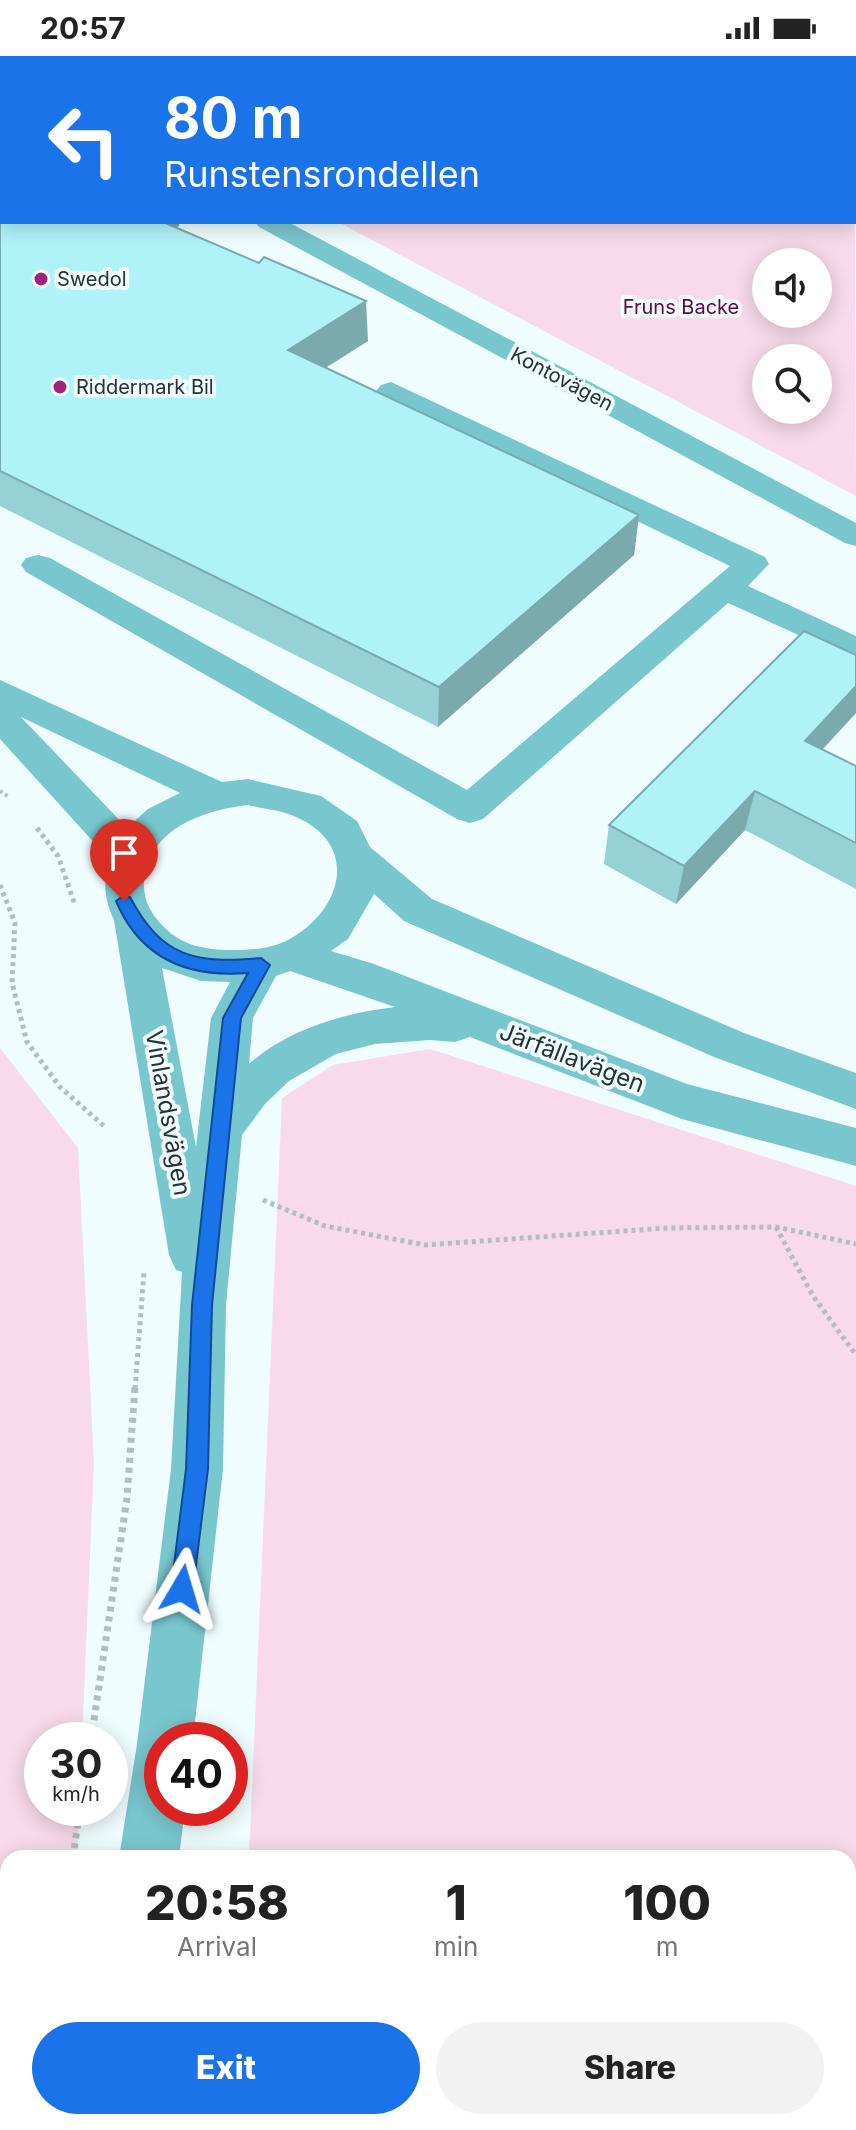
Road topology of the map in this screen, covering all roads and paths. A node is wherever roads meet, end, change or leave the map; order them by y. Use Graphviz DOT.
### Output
graph roads {
  1 [pos="272,224"];
  2 [pos="391,391"];
  3 [pos="856,536"];
  4 [pos="38,565"];
  5 [pos="725,588"];
  6 [pos="856,650"];
  7 [pos="0,692"];
  8 [pos="0,717"];
  9 [pos="0,791"];
  10 [pos="216,795"];
  11 [pos="18,803"];
  12 [pos="34,824"];
  13 [pos="129,857"];
  14 [pos="358,858"];
  15 [pos="0,885"];
  16 [pos="77,912"];
  17 [pos="133,922"];
  18 [pos="277,960"];
  19 [pos="507,1033"];
  20 [pos="856,1091"];
  21 [pos="105,1127"];
  22 [pos="220,1131"];
  23 [pos="856,1147"];
  24 [pos="251,1195"];
  25 [pos="776,1227"];
  26 [pos="856,1244"];
  27 [pos="144,1268"];
  28 [pos="202,1305"];
  29 [pos="856,1355"];
  30 [pos="94,1722"];
  31 [pos="166,1722"];
  32 [pos="77,1826"];
  33 [pos="153,1826"];
  34 [pos="74,1850"];
  35 [pos="150,1850"];
  1 -- 3 [label="street, Kontovägen"];
  2 -- 5 [label="street"];
  4 -- 5 [label="street"];
  5 -- 6 [label="street"];
  7 -- 10 [label="street"];
  8 -- 13 [label="street"];
  9 -- 11 [label="path"];
  10 -- 13 [label="street"];
  10 -- 14 [label="street"];
  12 -- 16 [label="path"];
  13 -- 17 [label="street"];
  14 -- 18 [label="street"];
  14 -- 20 [label="street"];
  15 -- 21 [label="path"];
  17 -- 18 [label="street"];
  17 -- 28 [label="street, Vinlandsvägen"];
  18 -- 19 [label="street, Järfällavägen"];
  18 -- 22 [label="street, Vinlandsvägen"];
  19 -- 22 [label="street"];
  19 -- 23 [label="street, Järfällavägen"];
  22 -- 28 [label="street, Vinlandsvägen"];
  24 -- 25 [label="path"];
  25 -- 26 [label="path"];
  25 -- 29 [label="path"];
  27 -- 30 [label="path"];
  28 -- 31 [label="street, Vinlandsvägen"];
  32 -- 34 [label="path"];
  33 -- 35 [label="street"];
}
